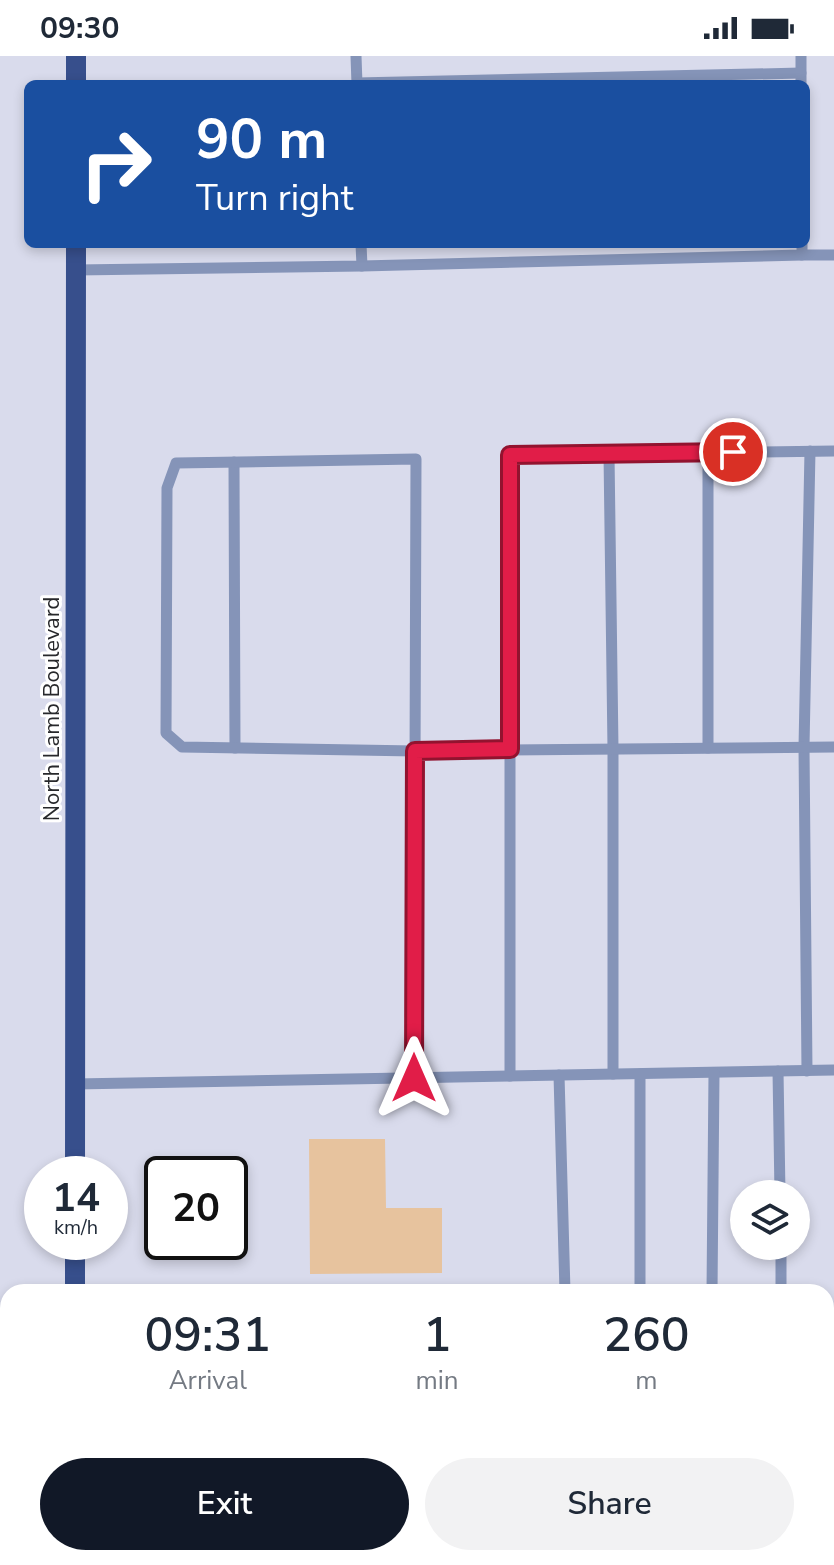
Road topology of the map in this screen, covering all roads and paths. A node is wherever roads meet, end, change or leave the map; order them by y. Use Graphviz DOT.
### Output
graph roads {
  1 [pos="76,56"];
  2 [pos="356,56"];
  3 [pos="801,56"];
  4 [pos="801,79"];
  5 [pos="76,80"];
  6 [pos="357,80"];
  7 [pos="712,80"];
  8 [pos="76,248"];
  9 [pos="361,248"];
  10 [pos="802,250"];
  11 [pos="834,255"];
  12 [pos="362,266"];
  13 [pos="76,270"];
  14 [pos="810,451"];
  15 [pos="834,451"];
  16 [pos="708,452"];
  17 [pos="609,454"];
  18 [pos="234,462"];
  19 [pos="804,747"];
  20 [pos="834,747"];
  21 [pos="235,748"];
  22 [pos="708,748"];
  23 [pos="510,749"];
  24 [pos="613,749"];
  25 [pos="415,751"];
  26 [pos="834,1070"];
  27 [pos="778,1071"];
  28 [pos="807,1071"];
  29 [pos="714,1073"];
  30 [pos="613,1074"];
  31 [pos="640,1074"];
  32 [pos="559,1075"];
  33 [pos="510,1076"];
  34 [pos="414,1078"];
  35 [pos="75,1084"];
  36 [pos="75,1156"];
  37 [pos="780,1180"];
  38 [pos="75,1260"];
  39 [pos="781,1260"];
  40 [pos="75,1284"];
  41 [pos="565,1284"];
  42 [pos="640,1284"];
  43 [pos="712,1284"];
  44 [pos="781,1284"];
  1 -- 5 [label="main road"];
  2 -- 6 [label="lane"];
  3 -- 4 [label="lane"];
  4 -- 7 [label="lane"];
  8 -- 13 [label="main road, North Lamb Boulevard"];
  9 -- 12 [label="lane"];
  10 -- 11 [label="lane"];
  10 -- 12 [label="lane"];
  12 -- 13 [label="lane"];
  13 -- 35 [label="main road, North Lamb Boulevard"];
  14 -- 15 [label="lane"];
  14 -- 16 [label="lane"];
  14 -- 19 [label="lane"];
  16 -- 17 [label="lane"];
  16 -- 22 [label="lane"];
  17 -- 23 [label="lane"];
  17 -- 24 [label="lane"];
  18 -- 21 [label="lane"];
  18 -- 21 [label="lane"];
  18 -- 25 [label="lane"];
  19 -- 20 [label="lane"];
  19 -- 22 [label="lane"];
  19 -- 28 [label="lane"];
  21 -- 25 [label="lane"];
  22 -- 24 [label="lane"];
  23 -- 24 [label="lane"];
  23 -- 25 [label="lane"];
  23 -- 33 [label="lane"];
  24 -- 30 [label="lane"];
  25 -- 34 [label="lane"];
  26 -- 28 [label="lane"];
  27 -- 28 [label="lane"];
  27 -- 29 [label="lane"];
  27 -- 37 [label="lane"];
  29 -- 31 [label="lane"];
  29 -- 43 [label="lane"];
  30 -- 31 [label="lane"];
  30 -- 32 [label="lane"];
  31 -- 42 [label="lane"];
  32 -- 33 [label="lane"];
  32 -- 41 [label="lane"];
  33 -- 34 [label="lane"];
  34 -- 35 [label="lane"];
  35 -- 36 [label="main road, North Lamb Boulevard"];
  38 -- 40 [label="main road"];
  39 -- 44 [label="lane"];
}
